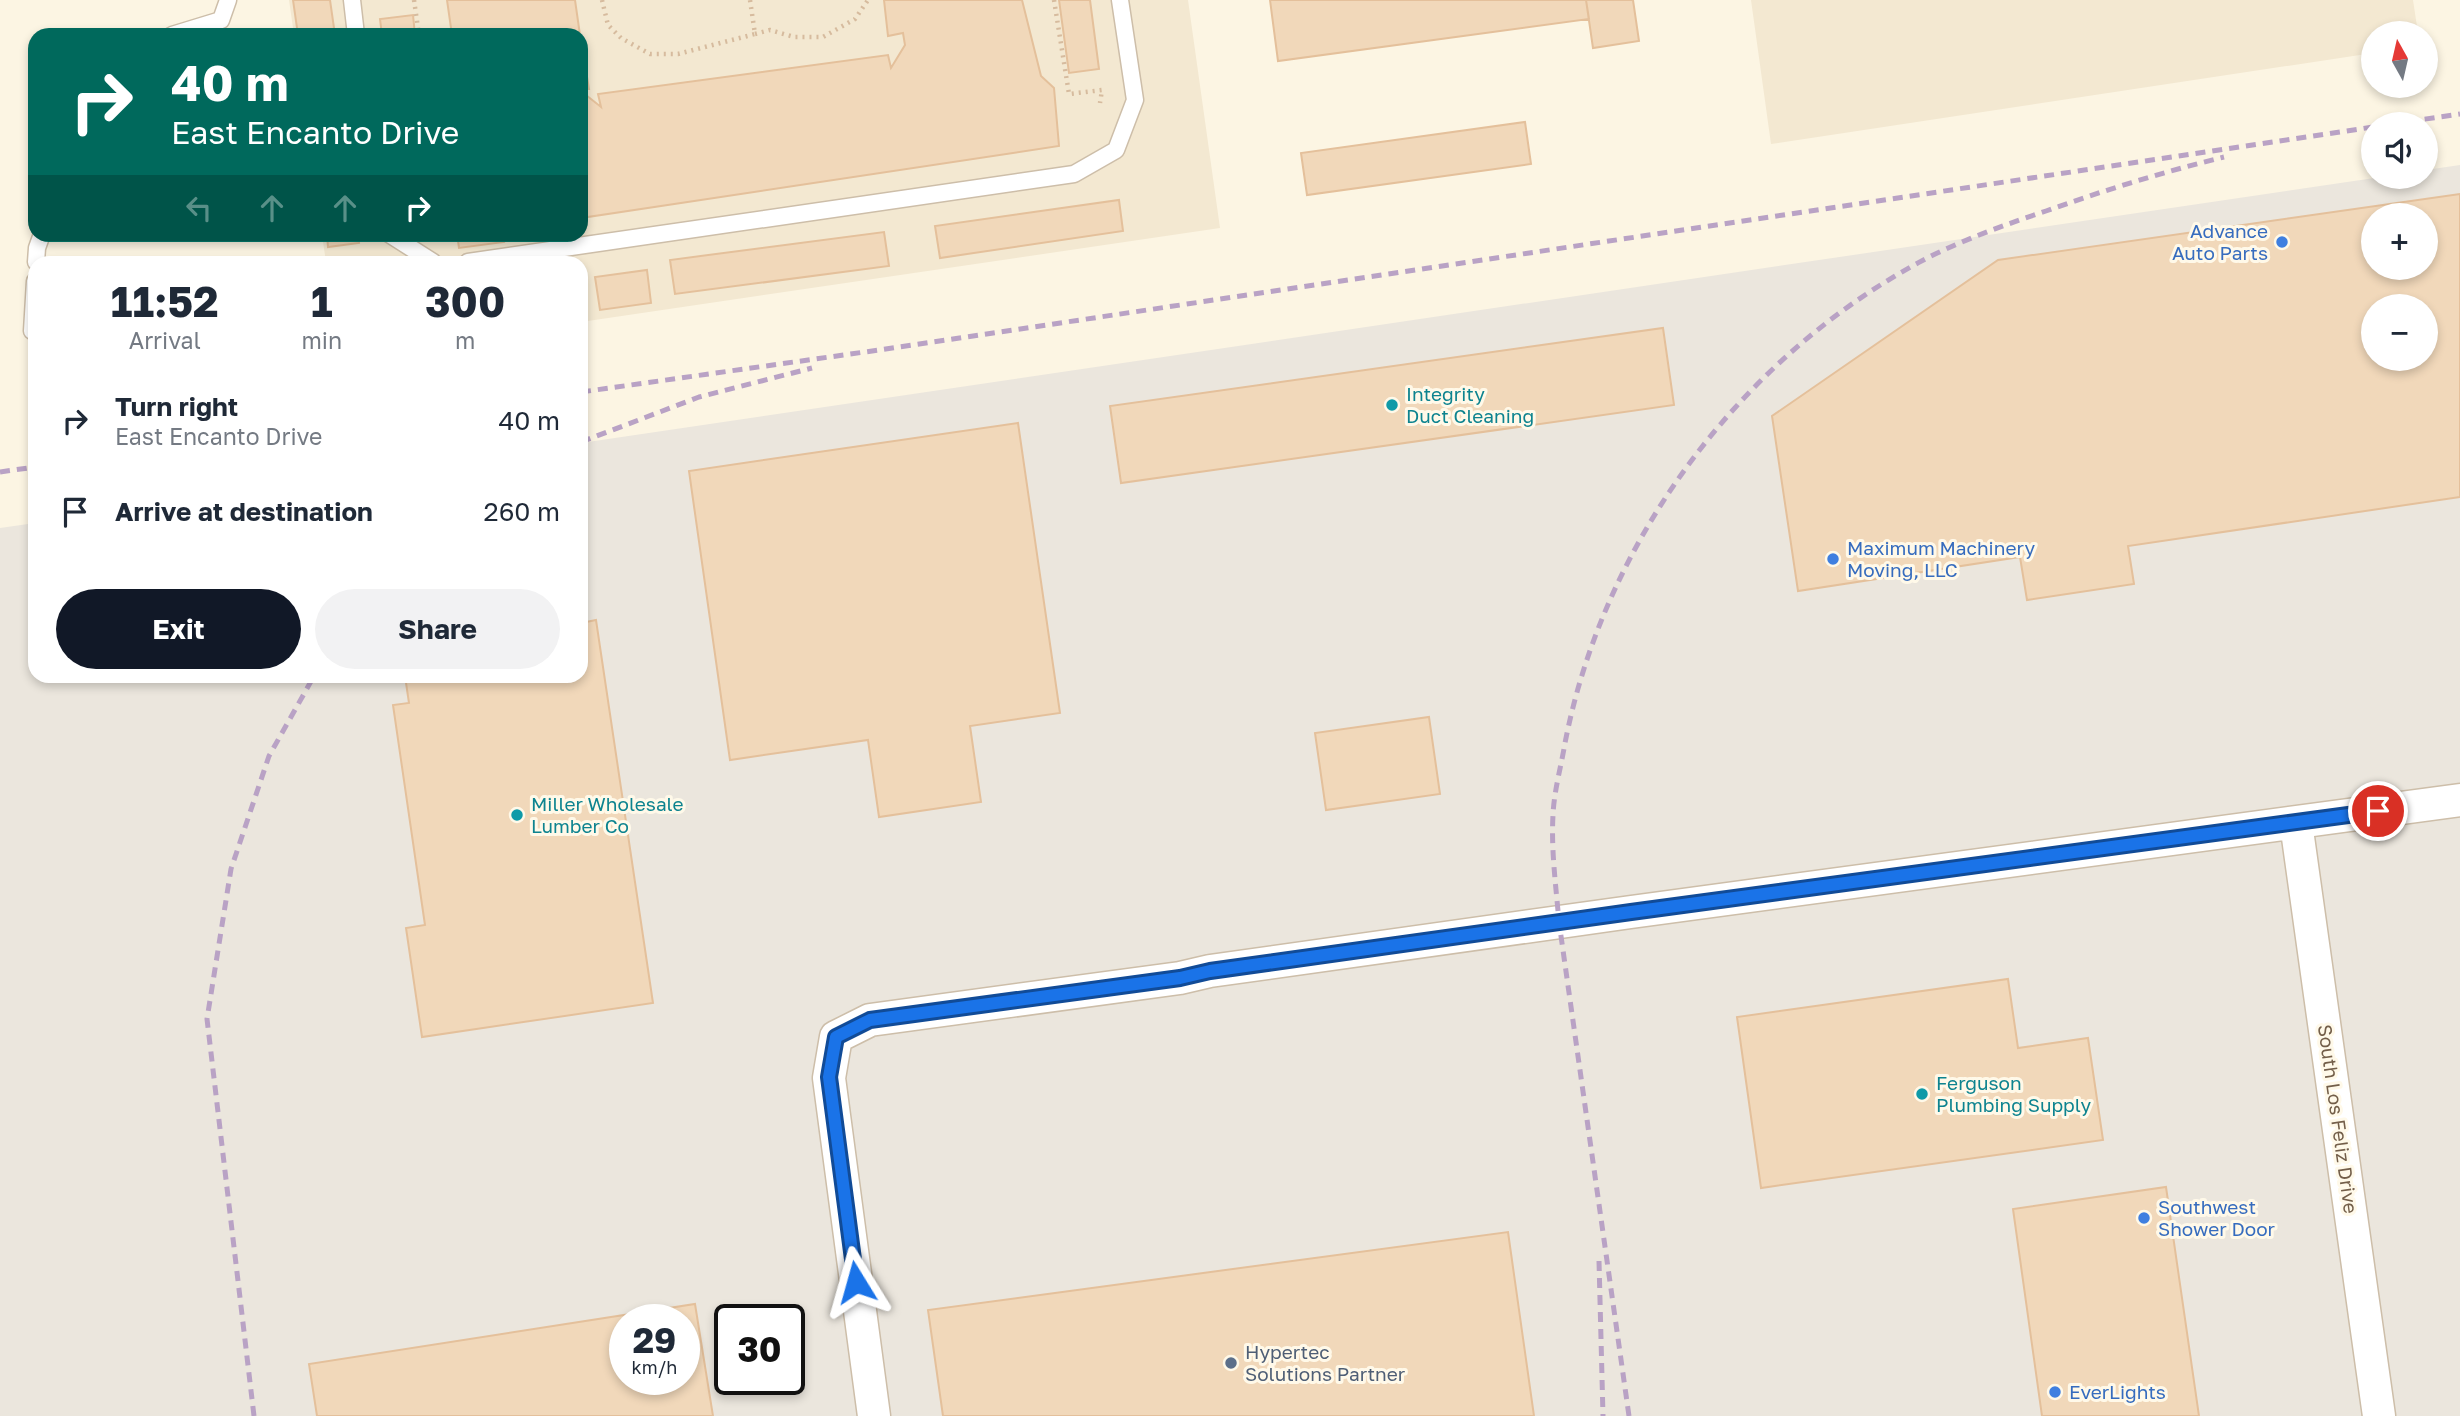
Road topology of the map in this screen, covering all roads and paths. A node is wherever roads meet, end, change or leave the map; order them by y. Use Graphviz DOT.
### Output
graph roads {
  1 [pos="228,0"];
  2 [pos="352,0"];
  3 [pos="414,0"];
  4 [pos="603,0"];
  5 [pos="750,0"];
  6 [pos="868,0"];
  7 [pos="1054,0"];
  8 [pos="1120,0"];
  9 [pos="195,28"];
  10 [pos="355,28"];
  11 [pos="418,28"];
  12 [pos="755,34"];
  13 [pos="1099,109"];
  14 [pos="401,242"];
  15 [pos="423,256"];
  16 [pos="509,256"];
  17 [pos="2460,800"];
  18 [pos="2296,823"];
  19 [pos="874,1416"];
  20 [pos="2379,1416"];
  1 -- 9 [label="lane"];
  2 -- 10 [label="lane"];
  3 -- 11 [label="path"];
  4 -- 12 [label="path"];
  5 -- 12 [label="path"];
  6 -- 12 [label="path"];
  7 -- 13 [label="path"];
  8 -- 16 [label="lane"];
  14 -- 15 [label="lane"];
  17 -- 18 [label="street"];
  18 -- 19 [label="street"];
  18 -- 20 [label="street, South Los Feliz Drive"];
}
